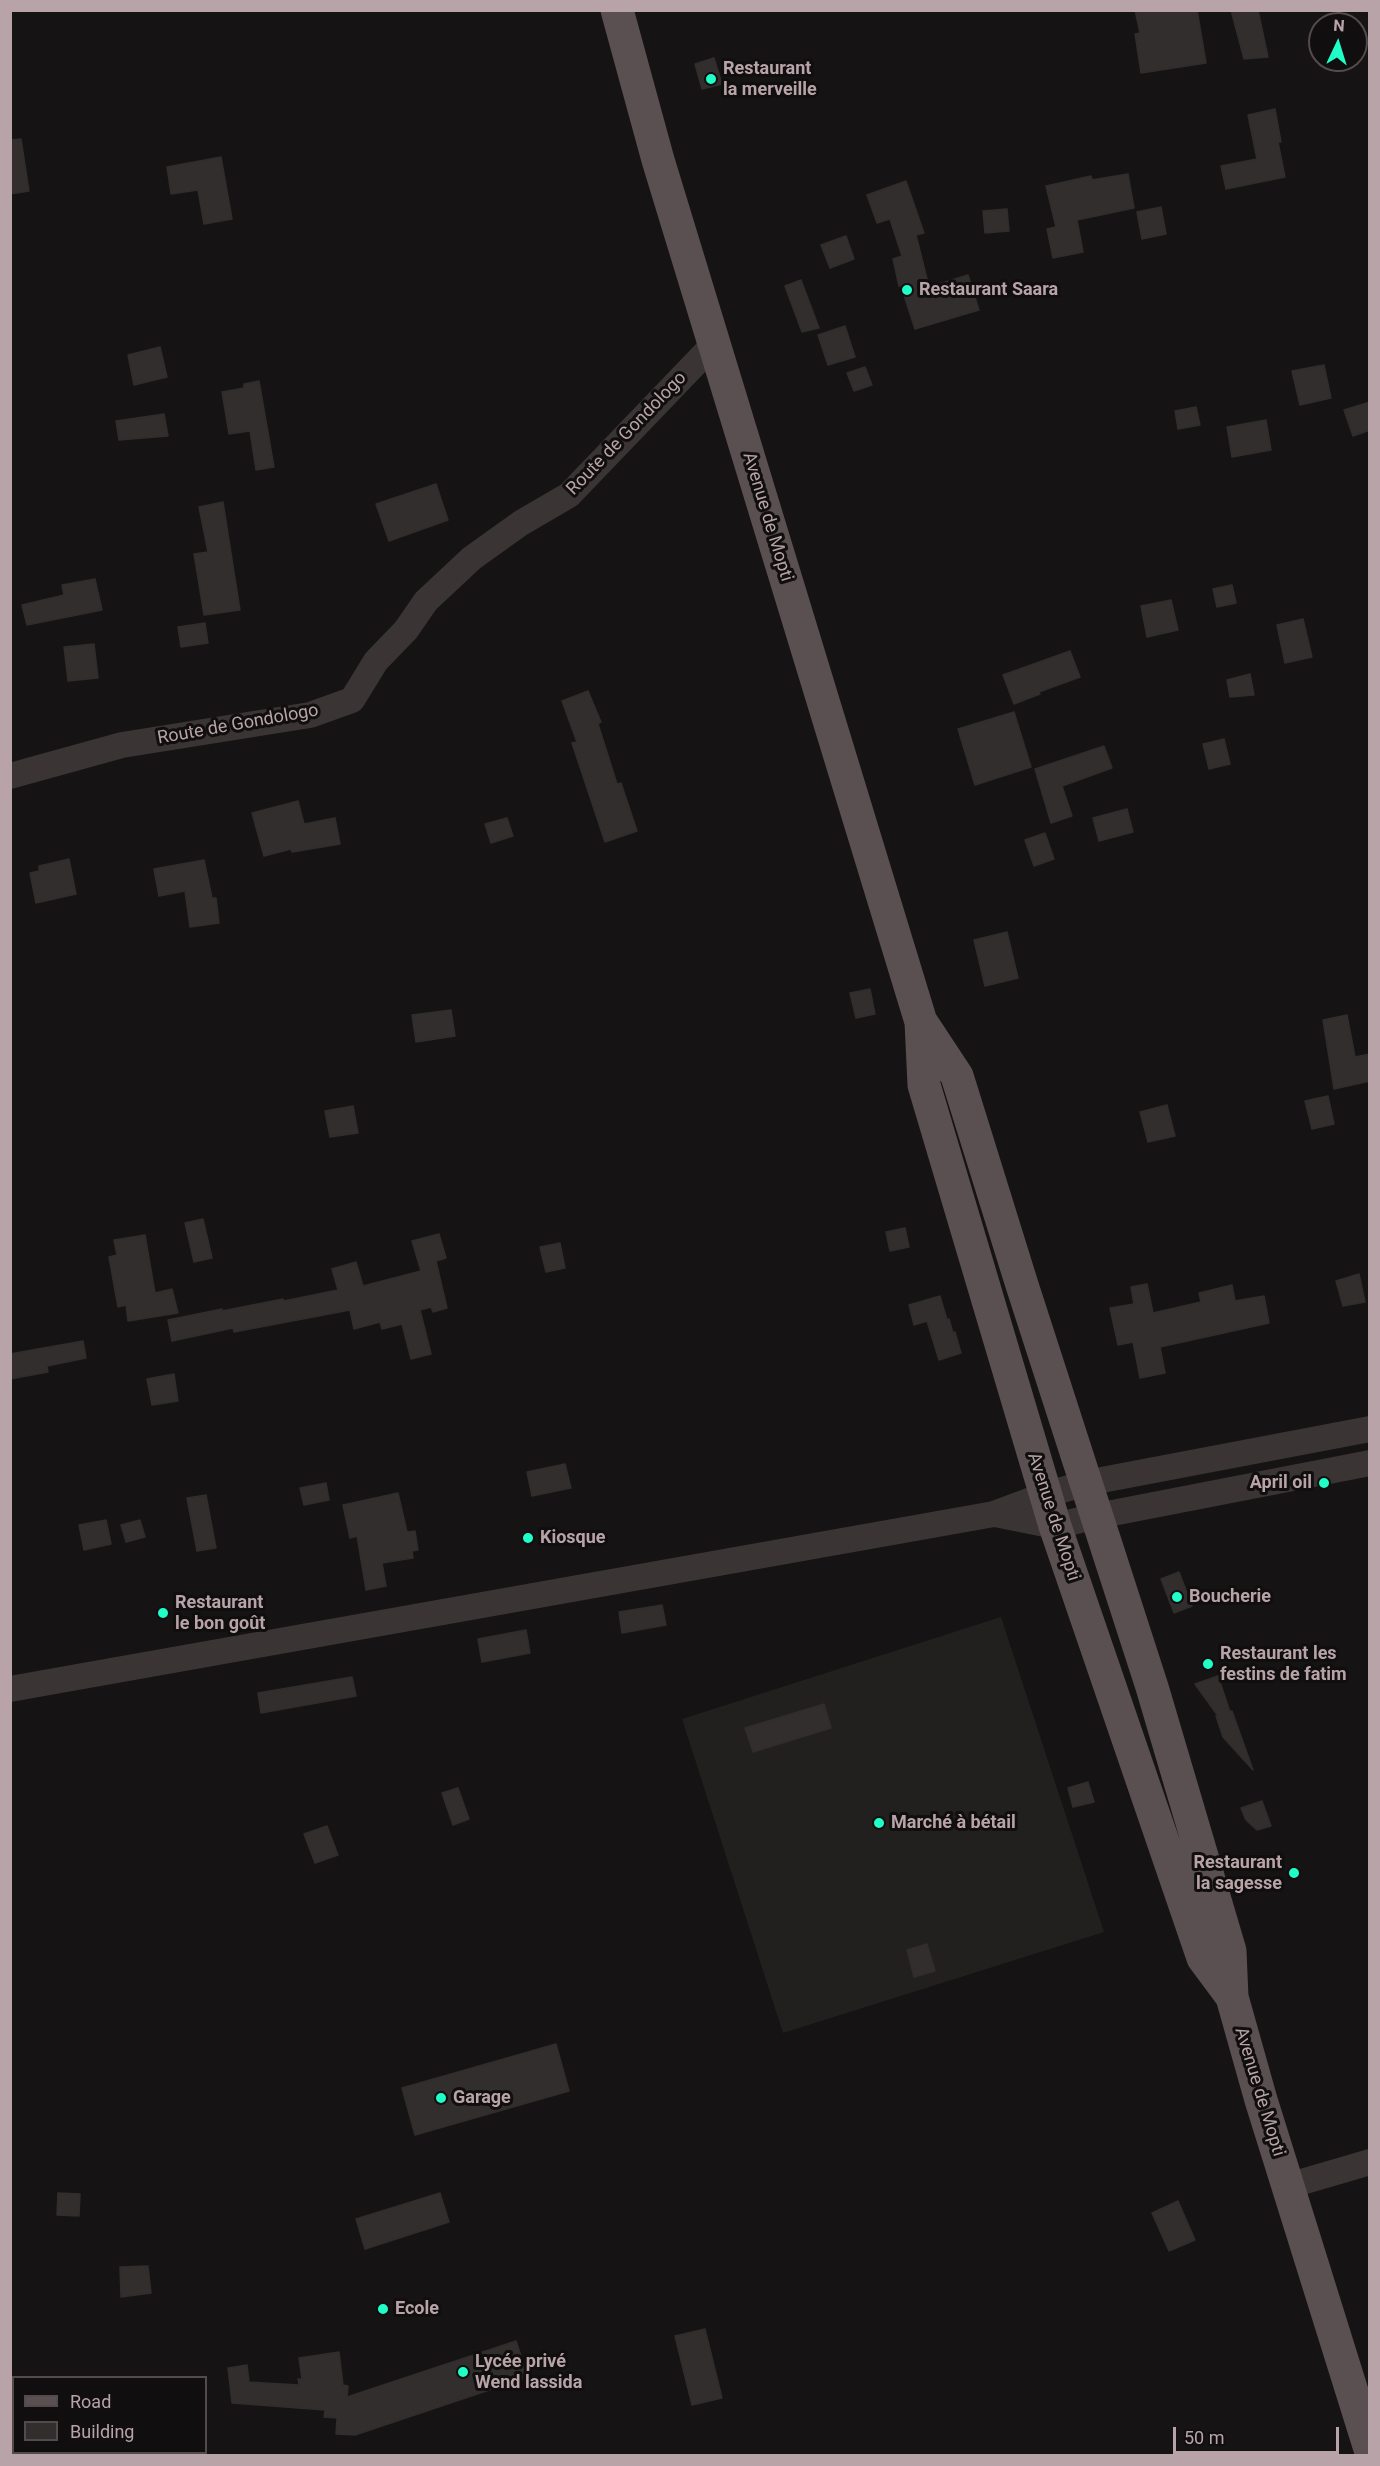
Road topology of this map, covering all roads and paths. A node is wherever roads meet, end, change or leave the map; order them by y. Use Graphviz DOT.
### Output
graph roads {
  1 [pos="617,10"];
  2 [pos="714,344"];
  3 [pos="10,776"];
  4 [pos="921,1022"];
  5 [pos="1370,1429"];
  6 [pos="1370,1463"];
  7 [pos="1086,1483"];
  8 [pos="1045,1495"];
  9 [pos="994,1514"];
  10 [pos="1097,1516"];
  11 [pos="1055,1526"];
  12 [pos="10,1669"];
  13 [pos="48,1684"];
  14 [pos="10,1689"];
  15 [pos="1232,1997"];
  16 [pos="1370,2162"];
  17 [pos="1288,2186"];
  18 [pos="1370,2449"];
  1 -- 2 [label="main road, Avenue de Mopti"];
  2 -- 3 [label="street, Route de Gondologo"];
  2 -- 4 [label="main road, Avenue de Mopti"];
  4 -- 7 [label="main road, Avenue de Mopti"];
  4 -- 8 [label="main road, Avenue de Mopti"];
  5 -- 7 [label="street"];
  6 -- 10 [label="street"];
  7 -- 8 [label="street"];
  7 -- 10 [label="main road, Avenue de Mopti"];
  8 -- 9 [label="street"];
  8 -- 11 [label="main road, Avenue de Mopti"];
  9 -- 11 [label="street"];
  9 -- 13 [label="street"];
  10 -- 11 [label="street"];
  10 -- 15 [label="main road, Avenue de Mopti"];
  11 -- 15 [label="main road, Avenue de Mopti"];
  12 -- 13 [label="street"];
  13 -- 14 [label="street"];
  15 -- 17 [label="main road, Avenue de Mopti"];
  16 -- 17 [label="street"];
  17 -- 18 [label="main road, Avenue de Mopti"];
}
